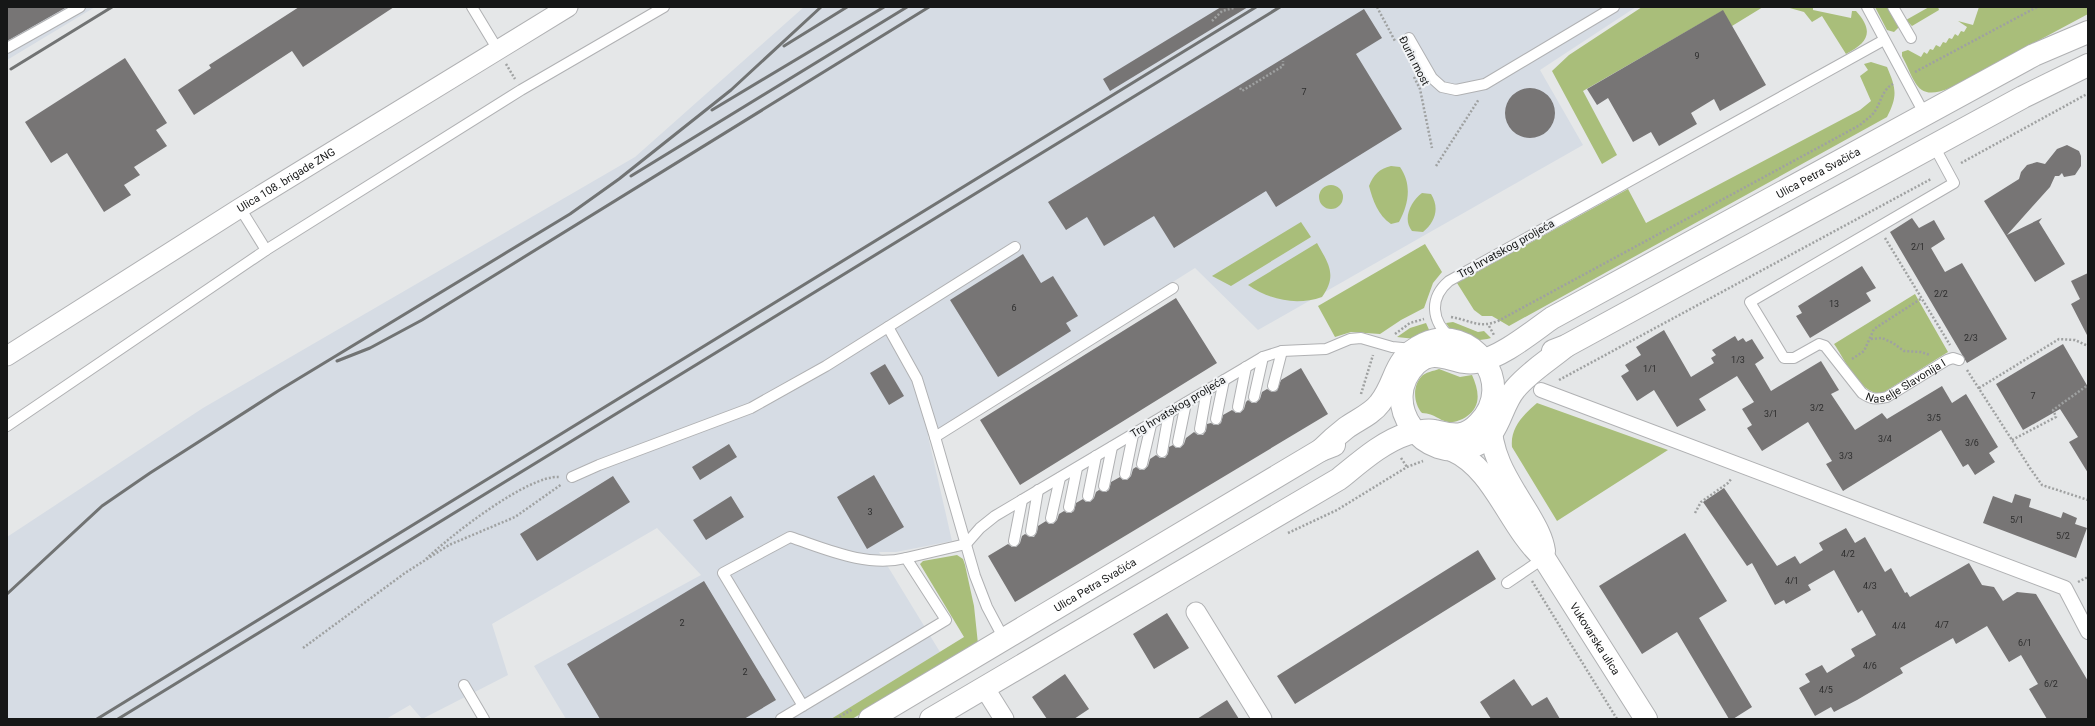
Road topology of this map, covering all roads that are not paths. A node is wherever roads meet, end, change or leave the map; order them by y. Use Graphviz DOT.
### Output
graph roads {
  1 [pos="80,7"];
  2 [pos="472,7"];
  3 [pos="568,7"];
  4 [pos="664,7"];
  5 [pos="1614,7"];
  6 [pos="1867,7"];
  7 [pos="1893,7"];
  8 [pos="2088,32"];
  9 [pos="1409,38"];
  10 [pos="1911,38"];
  11 [pos="1884,40"];
  12 [pos="7,48"];
  13 [pos="498,50"];
  14 [pos="2088,65"];
  15 [pos="1925,115"];
  16 [pos="1934,146"];
  17 [pos="240,208"];
  18 [pos="1015,247"];
  19 [pos="266,250"];
  20 [pos="1173,288"];
  21 [pos="888,327"];
  22 [pos="1566,346"];
  23 [pos="1414,349"];
  24 [pos="1470,350"];
  25 [pos="1282,351"];
  26 [pos="7,356"];
  27 [pos="1263,357"];
  28 [pos="1959,360"];
  29 [pos="1246,367"];
  30 [pos="1224,380"];
  31 [pos="1273,386"];
  32 [pos="1207,390"];
  33 [pos="1541,390"];
  34 [pos="1402,395"];
  35 [pos="1254,397"];
  36 [pos="1492,400"];
  37 [pos="1186,403"];
  38 [pos="1238,407"];
  39 [pos="1169,413"];
  40 [pos="1216,419"];
  41 [pos="1151,425"];
  42 [pos="7,426"];
  43 [pos="1200,429"];
  44 [pos="1133,435"];
  45 [pos="1490,435"];
  46 [pos="935,436"];
  47 [pos="1420,437"];
  48 [pos="1178,442"];
  49 [pos="1112,447"];
  50 [pos="1321,450"];
  51 [pos="1452,450"];
  52 [pos="1162,452"];
  53 [pos="1096,456"];
  54 [pos="1142,464"];
  55 [pos="1077,468"];
  56 [pos="1125,474"];
  57 [pos="572,477"];
  58 [pos="1060,478"];
  59 [pos="1104,486"];
  60 [pos="1038,490"];
  61 [pos="1088,496"];
  62 [pos="1022,500"];
  63 [pos="1069,507"];
  64 [pos="1052,518"];
  65 [pos="1031,531"];
  66 [pos="1014,541"];
  67 [pos="966,544"];
  68 [pos="906,558"];
  69 [pos="1544,558"];
  70 [pos="1507,583"];
  71 [pos="1196,612"];
  72 [pos="2088,632"];
  73 [pos="1004,638"];
  74 [pos="464,685"];
  75 [pos="984,687"];
  76 [pos="803,706"];
  77 [pos="484,719"];
  78 [pos="781,719"];
  79 [pos="870,719"];
  80 [pos="931,719"];
  81 [pos="1004,719"];
  82 [pos="1262,719"];
  83 [pos="1646,719"];
  1 -- 12 [label="lane"];
  2 -- 13 [label="lane"];
  3 -- 13 [label="street, Ulica 108. brigade ZNG"];
  4 -- 19 [label="lane"];
  5 -- 9 [label="lane"];
  6 -- 11 [label="lane"];
  7 -- 10 [label="lane"];
  8 -- 15 [label="main road, Ulica Petra Svačića"];
  11 -- 15 [label="lane"];
  11 -- 24 [label="lane, Trg hrvatskog proljeća"];
  13 -- 17 [label="street, Ulica 108. brigade ZNG"];
  14 -- 16 [label="main road"];
  15 -- 24 [label="main road, Ulica Petra Svačića"];
  16 -- 22 [label="main road"];
  16 -- 28 [label="lane, Naselje Slavonija I"];
  17 -- 19 [label="lane"];
  17 -- 26 [label="street, Ulica 108. brigade ZNG"];
  18 -- 21 [label="lane"];
  19 -- 42 [label="lane"];
  20 -- 46 [label="lane"];
  21 -- 46 [label="lane"];
  21 -- 57 [label="lane"];
  22 -- 36 [label="main road"];
  22 -- 45 [label="main road"];
  23 -- 24 [label="main road"];
  23 -- 25 [label="lane, Trg hrvatskog proljeća"];
  23 -- 50 [label="main road"];
  24 -- 34 [label="main road"];
  24 -- 36 [label="main road, Vukovarska ulica"];
  25 -- 27 [label="lane, Trg hrvatskog proljeća"];
  25 -- 31 [label="lane"];
  27 -- 29 [label="lane, Trg hrvatskog proljeća"];
  27 -- 35 [label="lane"];
  29 -- 30 [label="lane, Trg hrvatskog proljeća"];
  29 -- 38 [label="lane"];
  30 -- 32 [label="lane, Trg hrvatskog proljeća"];
  30 -- 40 [label="lane"];
  32 -- 37 [label="lane, Trg hrvatskog proljeća"];
  32 -- 43 [label="lane"];
  33 -- 72 [label="street"];
  34 -- 47 [label="main road"];
  34 -- 50 [label="main road"];
  36 -- 45 [label="main road, Vukovarska ulica"];
  36 -- 47 [label="main road"];
  37 -- 39 [label="lane, Trg hrvatskog proljeća"];
  37 -- 48 [label="lane"];
  39 -- 41 [label="lane, Trg hrvatskog proljeća"];
  39 -- 52 [label="lane"];
  41 -- 44 [label="lane, Trg hrvatskog proljeća"];
  41 -- 54 [label="lane"];
  44 -- 49 [label="lane, Trg hrvatskog proljeća"];
  44 -- 56 [label="lane"];
  45 -- 51 [label="main road"];
  45 -- 69 [label="main road, Vukovarska ulica"];
  46 -- 67 [label="lane"];
  47 -- 51 [label="main road"];
  47 -- 75 [label="main road"];
  49 -- 53 [label="lane, Trg hrvatskog proljeća"];
  49 -- 59 [label="lane"];
  50 -- 73 [label="main road, Ulica Petra Svačića"];
  51 -- 69 [label="main road, Vukovarska ulica"];
  53 -- 55 [label="lane, Trg hrvatskog proljeća"];
  53 -- 61 [label="lane"];
  55 -- 58 [label="lane, Trg hrvatskog proljeća"];
  55 -- 63 [label="lane"];
  58 -- 60 [label="lane, Trg hrvatskog proljeća"];
  58 -- 64 [label="lane"];
  60 -- 62 [label="lane, Trg hrvatskog proljeća"];
  60 -- 65 [label="lane"];
  62 -- 66 [label="lane"];
  62 -- 67 [label="lane, Trg hrvatskog proljeća"];
  67 -- 68 [label="lane"];
  67 -- 73 [label="lane"];
  68 -- 76 [label="lane"];
  68 -- 76 [label="lane"];
  69 -- 70 [label="lane"];
  69 -- 83 [label="main road, Vukovarska ulica"];
  71 -- 82 [label="street"];
  73 -- 79 [label="main road, Ulica Petra Svačića"];
  74 -- 77 [label="lane"];
  75 -- 80 [label="main road"];
  75 -- 81 [label="street"];
  76 -- 78 [label="lane"];
}
